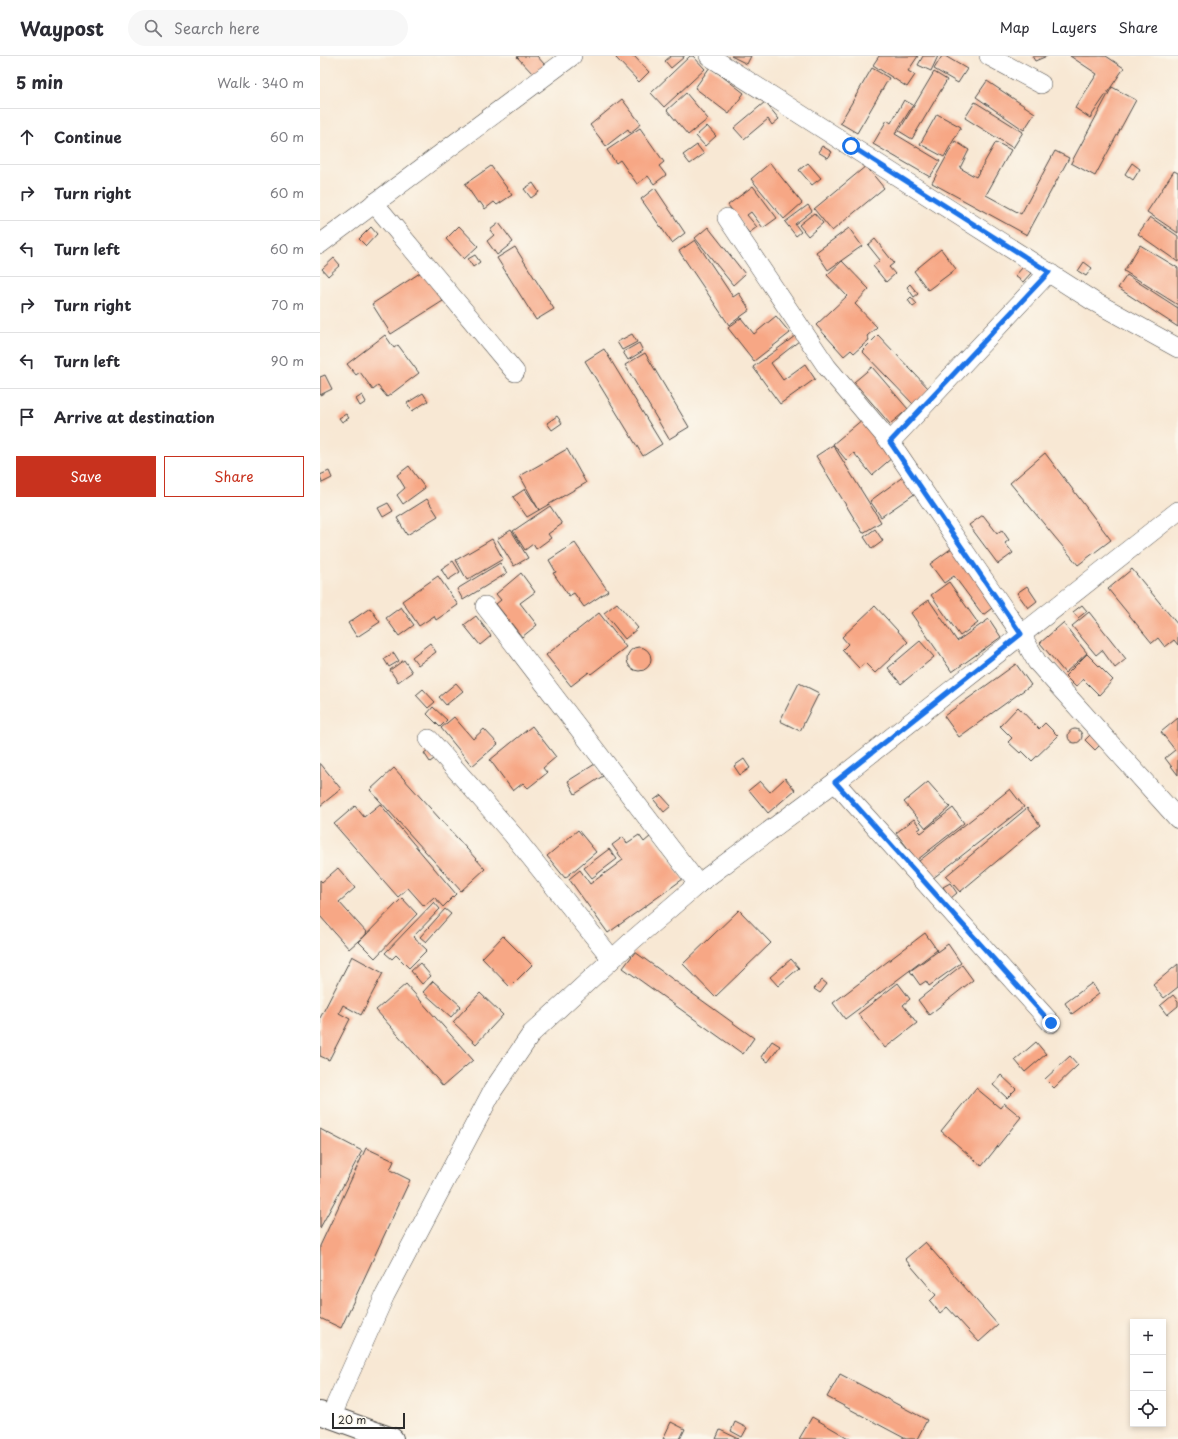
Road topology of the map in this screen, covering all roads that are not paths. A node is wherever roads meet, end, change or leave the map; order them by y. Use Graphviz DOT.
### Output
graph roads {
  1 [pos="572,56"];
  2 [pos="709,56"];
  3 [pos="989,56"];
  4 [pos="1041,84"];
  5 [pos="374,204"];
  6 [pos="727,218"];
  7 [pos="320,244"];
  8 [pos="1049,272"];
  9 [pos="1178,348"];
  10 [pos="515,372"];
  11 [pos="890,442"];
  12 [pos="1178,511"];
  13 [pos="485,606"];
  14 [pos="1021,634"];
  15 [pos="429,738"];
  16 [pos="835,782"];
  17 [pos="1178,819"];
  18 [pos="698,884"];
  19 [pos="612,959"];
  20 [pos="1051,1023"];
  21 [pos="325,1415"];
  22 [pos="392,1439"];
  1 -- 5 [label="street"];
  2 -- 8 [label="street"];
  3 -- 4 [label="street"];
  5 -- 7 [label="street"];
  5 -- 10 [label="street"];
  6 -- 11 [label="street"];
  8 -- 9 [label="street"];
  8 -- 11 [label="street"];
  11 -- 14 [label="street"];
  12 -- 14 [label="street"];
  13 -- 18 [label="street"];
  14 -- 16 [label="street"];
  14 -- 17 [label="street"];
  15 -- 19 [label="street"];
  16 -- 18 [label="street"];
  16 -- 20 [label="street"];
  18 -- 19 [label="street"];
  19 -- 21 [label="street"];
  21 -- 22 [label="highway"];
}
